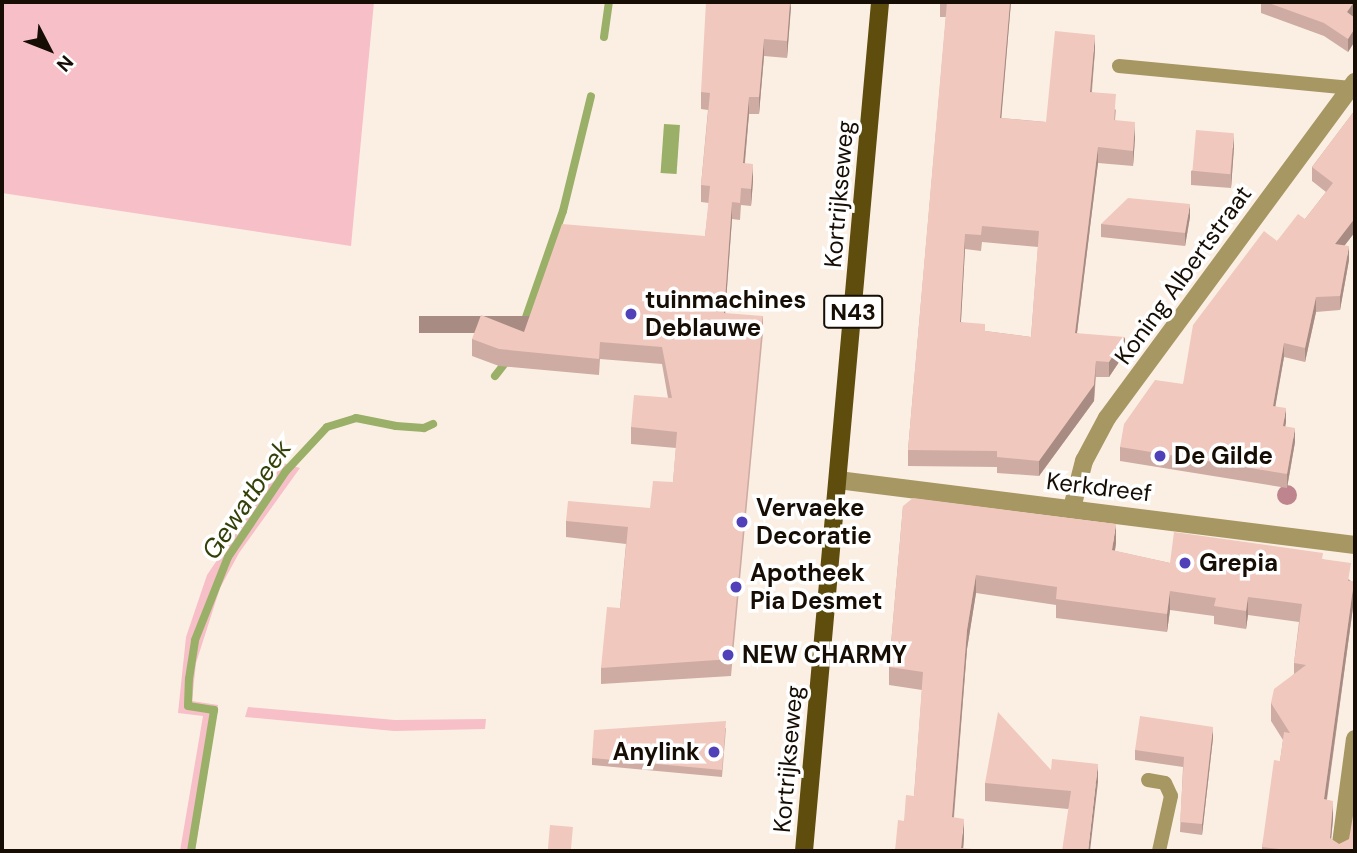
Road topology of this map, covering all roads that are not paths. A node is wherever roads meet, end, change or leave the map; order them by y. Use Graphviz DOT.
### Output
graph roads {
  1 [pos="880,2"];
  2 [pos="1119,66"];
  3 [pos="1353,85"];
  4 [pos="838,480"];
  5 [pos="1072,508"];
  6 [pos="1355,545"];
  7 [pos="1355,739"];
  8 [pos="1148,780"];
  9 [pos="804,851"];
  10 [pos="1159,851"];
  11 [pos="1339,851"];
  1 -- 4 [label="main road, Kortrijkseweg / N43"];
  2 -- 3 [label="lane"];
  3 -- 5 [label="street, Koning Albertstraat"];
  4 -- 5 [label="street, Kerkdreef"];
  4 -- 9 [label="main road, Kortrijkseweg / N43"];
  5 -- 6 [label="street, Kerkdreef"];
  7 -- 11 [label="street"];
  8 -- 10 [label="lane"];
}
